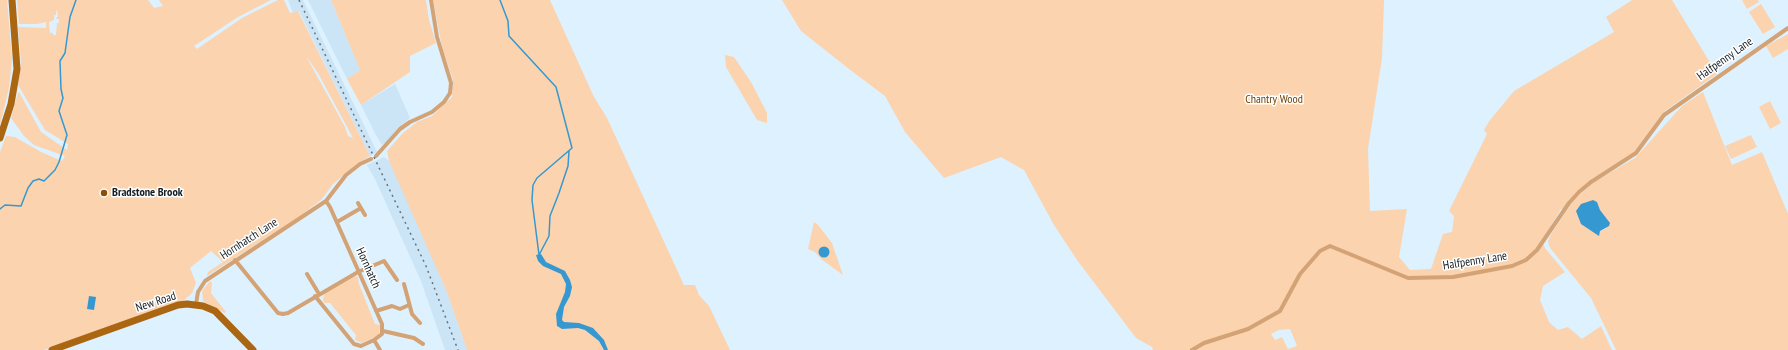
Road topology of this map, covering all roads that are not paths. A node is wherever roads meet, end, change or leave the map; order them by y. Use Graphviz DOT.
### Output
graph roads {
  1 [pos="12,0"];
  2 [pos="430,0"];
  3 [pos="1788,28"];
  4 [pos="0,138"];
  5 [pos="376,156"];
  6 [pos="371,158"];
  7 [pos="326,201"];
  8 [pos="358,203"];
  9 [pos="361,208"];
  10 [pos="365,215"];
  11 [pos="337,222"];
  12 [pos="235,260"];
  13 [pos="358,272"];
  14 [pos="307,274"];
  15 [pos="397,280"];
  16 [pos="404,284"];
  17 [pos="317,295"];
  18 [pos="196,304"];
  19 [pos="409,305"];
  20 [pos="376,311"];
  21 [pos="420,323"];
  22 [pos="383,331"];
  23 [pos="374,340"];
  24 [pos="423,344"];
  25 [pos="52,350"];
  26 [pos="253,350"];
  27 [pos="380,350"];
  28 [pos="1192,350"];
  1 -- 4 [label="main road"];
  2 -- 5 [label="street"];
  3 -- 28 [label="street, Halfpenny Lane"];
  6 -- 7 [label="street, Hornhatch Lane"];
  7 -- 11 [label="street, Hornhatch"];
  7 -- 12 [label="street, Hornhatch Lane"];
  8 -- 9 [label="street"];
  9 -- 10 [label="street"];
  9 -- 11 [label="street"];
  11 -- 13 [label="street, Hornhatch"];
  12 -- 17 [label="street"];
  12 -- 18 [label="street, Hornhatch Lane"];
  13 -- 15 [label="street"];
  13 -- 17 [label="street"];
  13 -- 20 [label="street, Hornhatch"];
  14 -- 17 [label="street"];
  16 -- 19 [label="street"];
  17 -- 23 [label="street"];
  18 -- 25 [label="main road, New Road"];
  18 -- 26 [label="main road, New Road"];
  19 -- 20 [label="street"];
  19 -- 21 [label="street"];
  20 -- 22 [label="street, Hornhatch"];
  22 -- 23 [label="street"];
  22 -- 24 [label="street"];
  23 -- 27 [label="street"];
}
